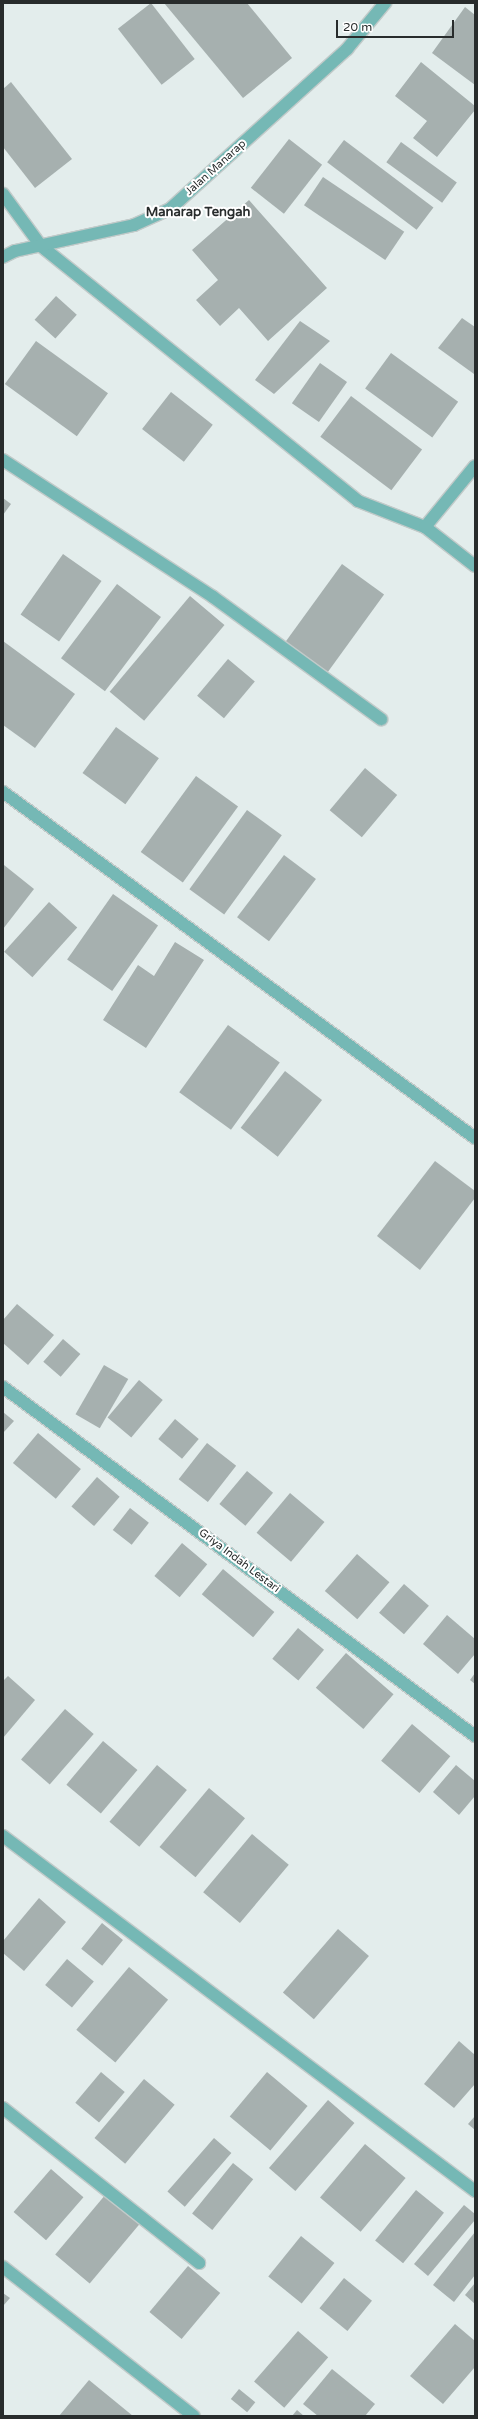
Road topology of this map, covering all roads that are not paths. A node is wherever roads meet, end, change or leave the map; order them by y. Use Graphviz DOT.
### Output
graph roads {
  1 [pos="385,3"];
  2 [pos="3,194"];
  3 [pos="41,246"];
  4 [pos="3,257"];
  5 [pos="3,460"];
  6 [pos="475,466"];
  7 [pos="425,527"];
  8 [pos="475,566"];
  9 [pos="381,719"];
  10 [pos="3,792"];
  11 [pos="475,1138"];
  12 [pos="3,1386"];
  13 [pos="475,1736"];
  14 [pos="3,1836"];
  15 [pos="3,2108"];
  16 [pos="475,2192"];
  17 [pos="199,2263"];
  18 [pos="3,2267"];
  19 [pos="194,2416"];
  1 -- 3 [label="street, Jalan Manarap"];
  2 -- 3 [label="street"];
  3 -- 4 [label="street, Jalan Manarap"];
  3 -- 7 [label="street"];
  5 -- 9 [label="street"];
  6 -- 7 [label="street"];
  7 -- 8 [label="street"];
  10 -- 11 [label="street"];
  12 -- 13 [label="street, Griya Indah Lestari"];
  14 -- 16 [label="street"];
  15 -- 17 [label="street"];
  18 -- 19 [label="street"];
}
